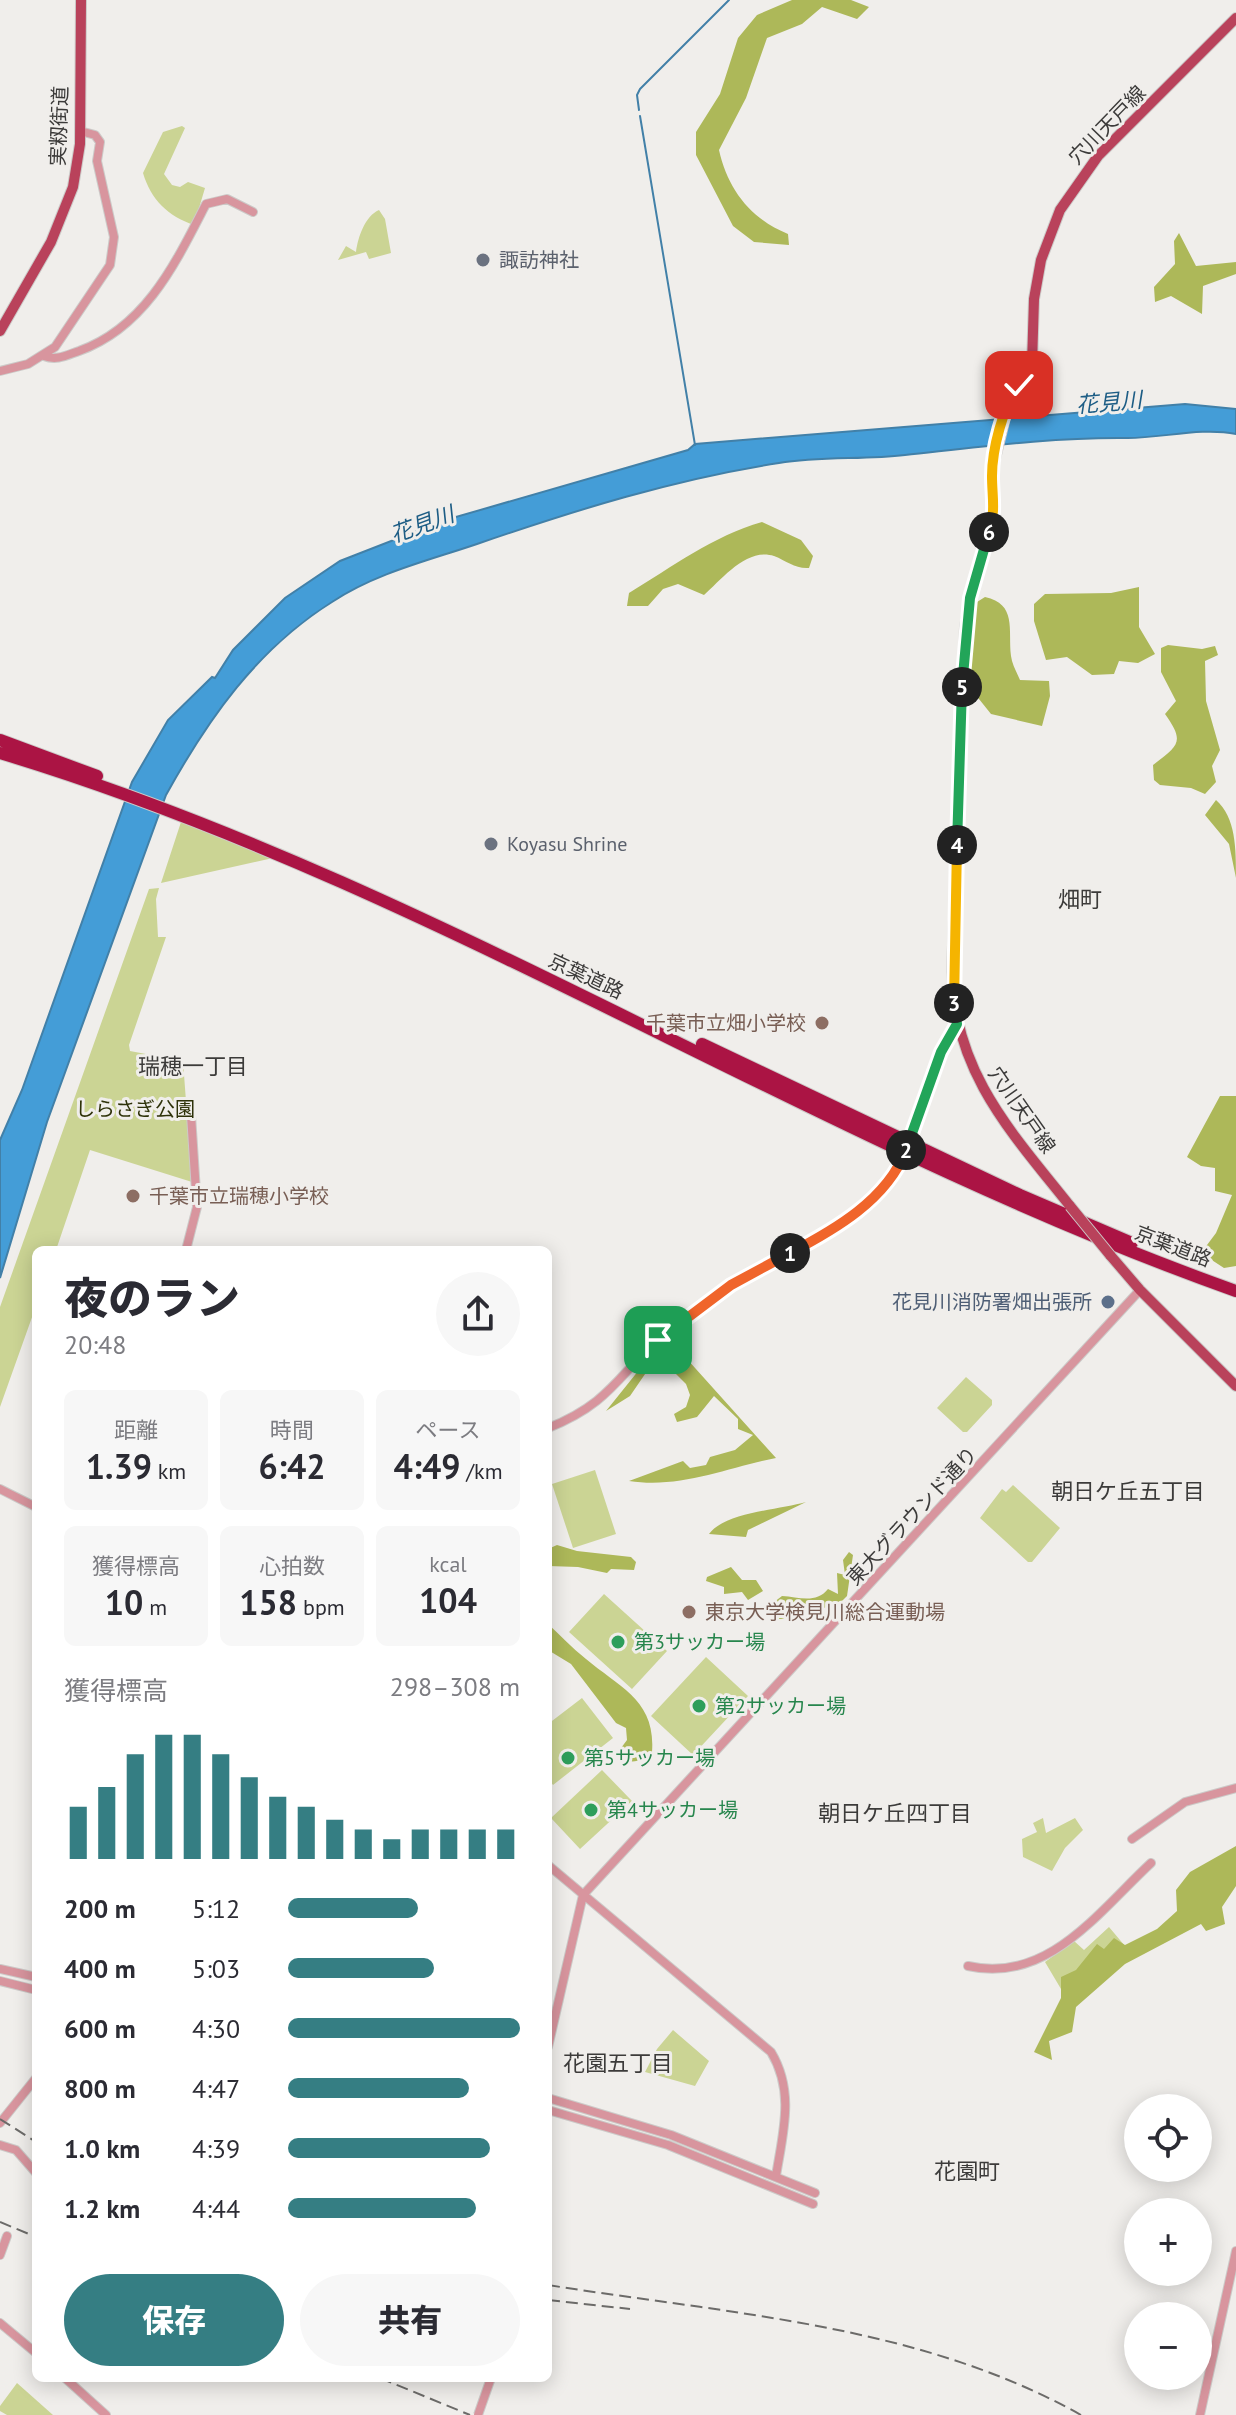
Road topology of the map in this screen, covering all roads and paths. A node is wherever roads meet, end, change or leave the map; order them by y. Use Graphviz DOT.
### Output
graph roads {
  1 [pos="78,0"];
  2 [pos="1236,18"];
  3 [pos="80,131"];
  4 [pos="253,212"];
  5 [pos="0,319"];
  6 [pos="0,331"];
  7 [pos="44,356"];
  8 [pos="0,371"];
  9 [pos="0,743"];
  10 [pos="0,756"];
  11 [pos="95,780"];
  12 [pos="307,863"];
  13 [pos="957,1024"];
  14 [pos="191,1115"];
  15 [pos="187,1246"];
  16 [pos="1236,1282"];
  17 [pos="1140,1290"];
  18 [pos="1236,1291"];
  19 [pos="1236,1386"];
  20 [pos="552,1426"];
  21 [pos="0,1489"];
  22 [pos="32,1505"];
  23 [pos="1236,1788"];
  24 [pos="1132,1839"];
  25 [pos="1151,1863"];
  26 [pos="552,1868"];
  27 [pos="583,1895"];
  28 [pos="968,1966"];
  29 [pos="0,1969"];
  30 [pos="32,1976"];
  31 [pos="0,1981"];
  32 [pos="32,1989"];
  33 [pos="552,2030"];
  34 [pos="32,2083"];
  35 [pos="552,2099"];
  36 [pos="552,2111"];
  37 [pos="0,2123"];
  38 [pos="0,2145"];
  39 [pos="32,2168"];
  40 [pos="776,2176"];
  41 [pos="815,2193"];
  42 [pos="813,2204"];
  43 [pos="7,2236"];
  44 [pos="1236,2251"];
  45 [pos="0,2255"];
  46 [pos="0,2323"];
  47 [pos="32,2350"];
  48 [pos="69,2382"];
  49 [pos="490,2382"];
  50 [pos="101,2413"];
  51 [pos="478,2415"];
  52 [pos="1200,2415"];
  1 -- 3 [label="main road, 実籾街道"];
  1 -- 5 [label="main road, 実籾街道"];
  2 -- 13 [label="main road, 穴川天戸線"];
  3 -- 6 [label="main road, 実籾街道"];
  3 -- 7 [label="street"];
  4 -- 7 [label="street"];
  7 -- 8 [label="street"];
  9 -- 11 [label="highway"];
  10 -- 11 [label="highway"];
  11 -- 12 [label="highway, 京葉道路"];
  12 -- 16 [label="highway, 京葉道路"];
  12 -- 18 [label="highway, 京葉道路"];
  13 -- 17 [label="main road, 穴川天戸線, bridge"];
  13 -- 20 [label="street, bridge"];
  14 -- 15 [label="street"];
  17 -- 19 [label="main road, 穴川天戸線"];
  17 -- 27 [label="street, 東大グラウンド通り"];
  21 -- 22 [label="street"];
  23 -- 24 [label="street"];
  25 -- 28 [label="street"];
  26 -- 27 [label="street"];
  27 -- 33 [label="street, 東大グラウンド通り"];
  27 -- 40 [label="street"];
  29 -- 30 [label="street"];
  31 -- 32 [label="street"];
  34 -- 37 [label="street"];
  35 -- 40 [label="street"];
  36 -- 42 [label="street"];
  38 -- 39 [label="street"];
  40 -- 41 [label="street"];
  43 -- 45 [label="street"];
  44 -- 52 [label="street"];
  46 -- 47 [label="street"];
  48 -- 50 [label="street"];
  49 -- 51 [label="street, bridge"];
}
